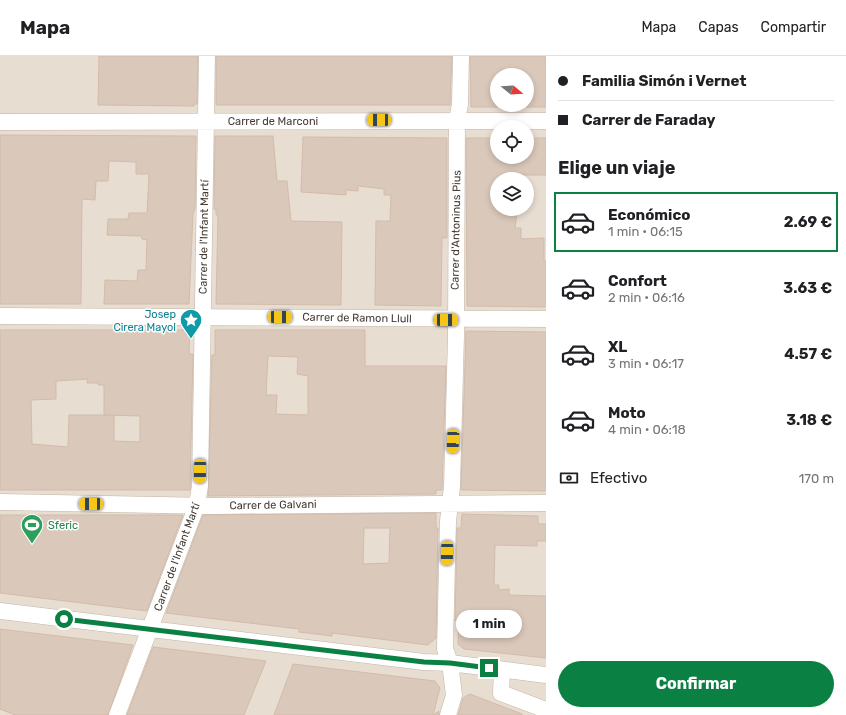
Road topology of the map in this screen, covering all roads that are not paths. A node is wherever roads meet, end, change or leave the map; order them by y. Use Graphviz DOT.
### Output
graph roads {
  1 [pos="207,56"];
  2 [pos="461,56"];
  3 [pos="457,120"];
  4 [pos="206,121"];
  5 [pos="546,121"];
  6 [pos="0,122"];
  7 [pos="0,316"];
  8 [pos="202,316"];
  9 [pos="546,319"];
  10 [pos="455,320"];
  11 [pos="0,502"];
  12 [pos="546,503"];
  13 [pos="450,504"];
  14 [pos="197,505"];
  15 [pos="0,611"];
  16 [pos="151,630"];
  17 [pos="450,663"];
  18 [pos="502,670"];
  19 [pos="546,675"];
  20 [pos="546,710"];
  21 [pos="117,715"];
  22 [pos="448,715"];
  1 -- 4 [label="street, Carrer de l'Infant Martí"];
  2 -- 3 [label="street, Carrer d'Antoninus Pius"];
  3 -- 4 [label="street, Carrer de Marconi"];
  3 -- 5 [label="street, Carrer de Marconi"];
  3 -- 10 [label="street, Carrer d'Antoninus Pius"];
  4 -- 6 [label="street, Carrer de Marconi"];
  4 -- 8 [label="street, Carrer de l'Infant Martí"];
  7 -- 8 [label="street, Carrer de Ramon Llull"];
  8 -- 10 [label="street, Carrer de Ramon Llull"];
  8 -- 14 [label="street, Carrer de l'Infant Martí"];
  9 -- 10 [label="street, Carrer de Ramon Llull"];
  10 -- 13 [label="street, Carrer d'Antoninus Pius"];
  11 -- 14 [label="street, Carrer de Galvani"];
  12 -- 13 [label="street, Carrer de Galvani"];
  13 -- 14 [label="street, Carrer de Galvani"];
  13 -- 17 [label="street, Carrer d'Antoninus Pius"];
  14 -- 16 [label="street, Carrer de l'Infant Martí"];
  15 -- 16 [label="street"];
  16 -- 17 [label="street"];
  16 -- 21 [label="street, Carrer de l'Infant Martí"];
  17 -- 18 [label="street"];
  17 -- 22 [label="street, Carrer d'Antoninus Pius"];
  18 -- 19 [label="street"];
  18 -- 20 [label="street"];
}
